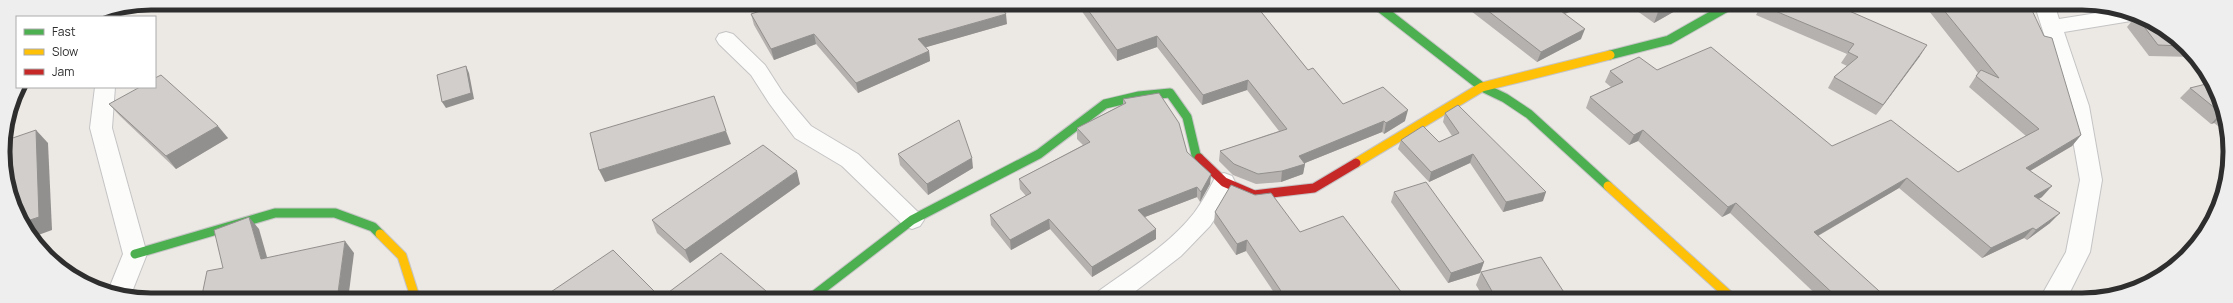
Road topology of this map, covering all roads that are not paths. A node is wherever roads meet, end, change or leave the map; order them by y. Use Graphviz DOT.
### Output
graph roads {
  1 [pos="1383,10"];
  2 [pos="1722,10"];
  3 [pos="2047,10"];
  4 [pos="2120,16"];
  5 [pos="2053,26"];
  6 [pos="726,39"];
  7 [pos="1482,87"];
  8 [pos="105,88"];
  9 [pos="1224,182"];
  10 [pos="912,220"];
  11 [pos="135,254"];
  12 [pos="121,289"];
  13 [pos="414,293"];
  14 [pos="817,293"];
  15 [pos="1115,293"];
  16 [pos="1726,293"];
  17 [pos="2057,293"];
  1 -- 7 [label="street"];
  2 -- 7 [label="street"];
  3 -- 5 [label="street"];
  4 -- 5 [label="street"];
  5 -- 17 [label="street"];
  6 -- 10 [label="street"];
  7 -- 9 [label="street"];
  7 -- 16 [label="street"];
  8 -- 11 [label="street"];
  9 -- 10 [label="street"];
  9 -- 15 [label="street"];
  10 -- 14 [label="street"];
  11 -- 12 [label="street"];
  11 -- 13 [label="street"];
}
